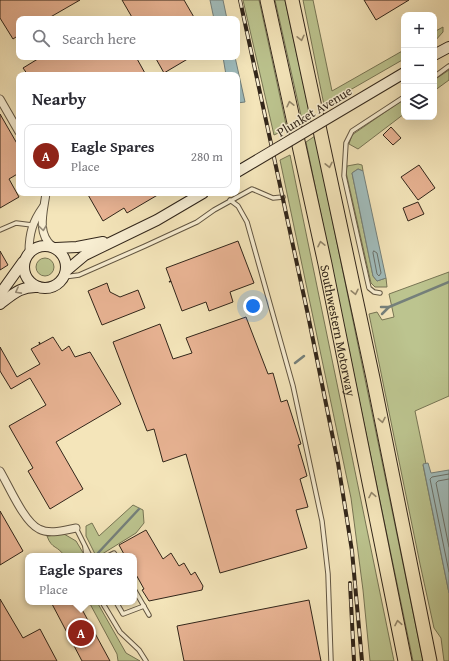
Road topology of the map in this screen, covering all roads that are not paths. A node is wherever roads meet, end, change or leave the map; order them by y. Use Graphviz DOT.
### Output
graph roads {
  1 [pos="267,0"];
  2 [pos="292,0"];
  3 [pos="449,47"];
  4 [pos="437,53"];
  5 [pos="449,66"];
  6 [pos="401,74"];
  7 [pos="437,75"];
  8 [pos="0,99"];
  9 [pos="401,99"];
  10 [pos="16,127"];
  11 [pos="240,170"];
  12 [pos="240,195"];
  13 [pos="45,196"];
  14 [pos="198,196"];
  15 [pos="239,196"];
  16 [pos="283,197"];
  17 [pos="230,200"];
  18 [pos="43,206"];
  19 [pos="32,225"];
  20 [pos="0,230"];
  21 [pos="113,240"];
  22 [pos="54,247"];
  23 [pos="27,256"];
  24 [pos="65,274"];
  25 [pos="38,287"];
  26 [pos="380,293"];
  27 [pos="0,294"];
  28 [pos="0,304"];
  29 [pos="0,471"];
  30 [pos="76,528"];
  31 [pos="84,545"];
  32 [pos="85,553"];
  33 [pos="88,553"];
  34 [pos="137,594"];
  35 [pos="104,605"];
  36 [pos="118,605"];
  37 [pos="144,606"];
  38 [pos="149,615"];
  39 [pos="146,661"];
  40 [pos="331,661"];
  41 [pos="406,661"];
  42 [pos="430,661"];
  41 -- 1 [label="highway, Southwestern Motorway, one-way"];
  2 -- 42 [label="highway, Southwestern Motorway, one-way"];
  3 -- 4 [label="main road"];
  5 -- 7 [label="lane"];
  6 -- 11 [label="main road, Plunket Avenue, bridge"];
  8 -- 10 [label="street"];
  9 -- 26 [label="lane"];
  12 -- 16 [label="lane"];
  13 -- 18 [label="street"];
  14 -- 21 [label="main road"];
  15 -- 17 [label="lane"];
  17 -- 24 [label="lane"];
  17 -- 40 [label="lane"];
  18 -- 19 [label="street"];
  18 -- 22 [label="street, one-way"];
  19 -- 20 [label="lane"];
  19 -- 23 [label="street"];
  21 -- 22 [label="main road"];
  21 -- 24 [label="main road"];
  22 -- 23 [label="main road"];
  22 -- 24 [label="main road"];
  23 -- 25 [label="main road"];
  23 -- 27 [label="main road"];
  24 -- 25 [label="main road"];
  25 -- 28 [label="main road, one-way"];
  29 -- 30 [label="street"];
  30 -- 31 [label="lane"];
  31 -- 32 [label="lane"];
  31 -- 33 [label="lane"];
  34 -- 37 [label="lane"];
  35 -- 39 [label="lane"];
  36 -- 37 [label="lane"];
  37 -- 38 [label="lane"];
}
